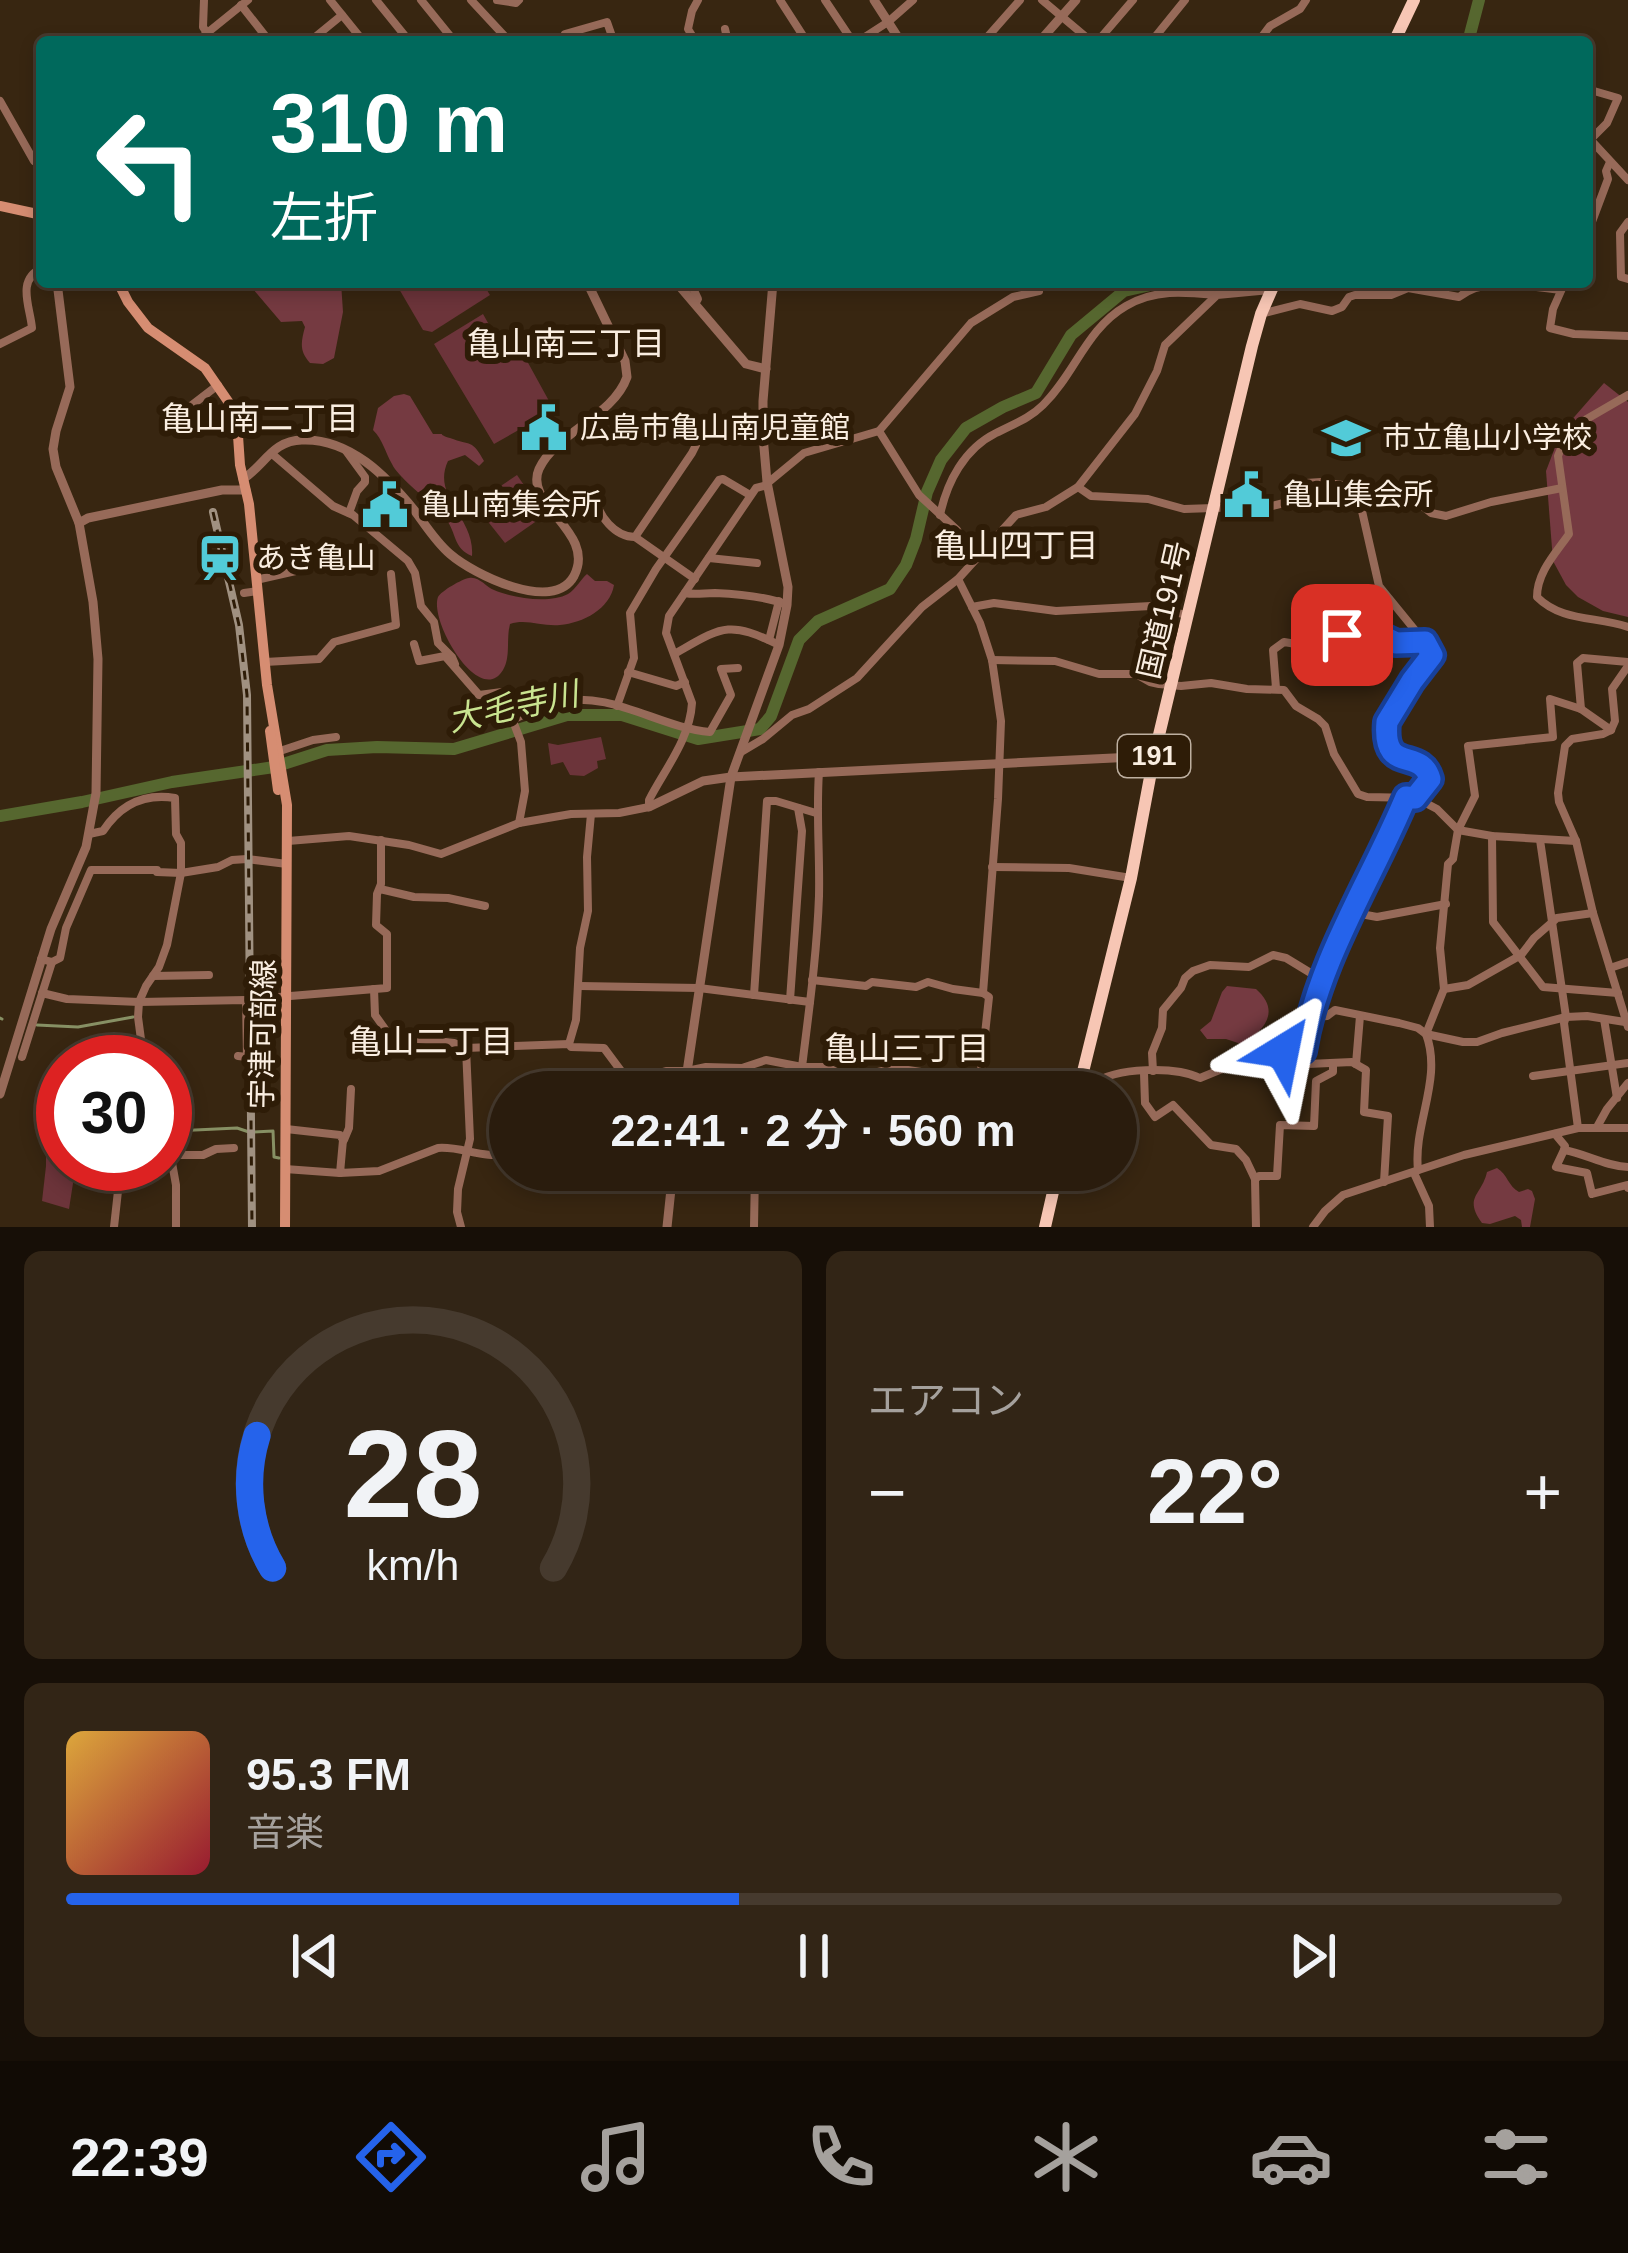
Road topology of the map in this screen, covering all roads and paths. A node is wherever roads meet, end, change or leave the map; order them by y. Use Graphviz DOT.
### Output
graph roads {
  1 [pos="204,0"];
  2 [pos="330,0"];
  3 [pos="376,0"];
  4 [pos="471,0"];
  5 [pos="497,0"];
  6 [pos="519,0"];
  7 [pos="698,0"];
  8 [pos="780,0"];
  9 [pos="825,0"];
  10 [pos="874,0"];
  11 [pos="913,0"];
  12 [pos="997,0"];
  13 [pos="1020,0"];
  14 [pos="1042,0"];
  15 [pos="1076,0"];
  16 [pos="1133,0"];
  17 [pos="1185,0"];
  18 [pos="1306,0"];
  19 [pos="1414,0"];
  20 [pos="425,1"];
  21 [pos="244,3"];
  22 [pos="1010,11"];
  23 [pos="342,15"];
  24 [pos="1061,16"];
  25 [pos="888,22"];
  26 [pos="725,29"];
  27 [pos="207,33"];
  28 [pos="263,33"];
  29 [pos="565,34"];
  30 [pos="203,36"];
  31 [pos="259,36"];
  32 [pos="265,36"];
  33 [pos="319,36"];
  34 [pos="359,36"];
  35 [pos="405,36"];
  36 [pos="450,36"];
  37 [pos="504,36"];
  38 [pos="612,36"];
  39 [pos="693,36"];
  40 [pos="727,36"];
  41 [pos="803,36"];
  42 [pos="851,36"];
  43 [pos="865,36"];
  44 [pos="897,36"];
  45 [pos="987,36"];
  46 [pos="1044,36"];
  47 [pos="1086,36"];
  48 [pos="1100,36"];
  49 [pos="1155,36"];
  50 [pos="1262,36"];
  51 [pos="1397,36"];
  52 [pos="1593,91"];
  53 [pos="0,101"];
  54 [pos="1593,135"];
  55 [pos="1593,142"];
  56 [pos="1610,161"];
  57 [pos="36,162"];
  58 [pos="1628,163"];
  59 [pos="1619,172"];
  60 [pos="1628,180"];
  61 [pos="0,206"];
  62 [pos="36,213"];
  63 [pos="1593,220"];
  64 [pos="1628,222"];
  65 [pos="36,271"];
  66 [pos="1628,279"];
  67 [pos="58,288"];
  68 [pos="125,288"];
  69 [pos="590,288"];
  70 [pos="681,288"];
  71 [pos="693,288"];
  72 [pos="773,288"];
  73 [pos="1262,288"];
  74 [pos="1272,288"];
  75 [pos="1408,288"];
  76 [pos="1408,288"];
  77 [pos="1470,288"];
  78 [pos="1562,288"];
  79 [pos="1039,291"];
  80 [pos="1217,296"];
  81 [pos="695,304"];
  82 [pos="1261,314"];
  83 [pos="1628,336"];
  84 [pos="0,344"];
  85 [pos="766,369"];
  86 [pos="218,385"];
  87 [pos="1628,395"];
  88 [pos="192,405"];
  89 [pos="879,431"];
  90 [pos="695,432"];
  91 [pos="346,449"];
  92 [pos="270,452"];
  93 [pos="767,482"];
  94 [pos="244,485"];
  95 [pos="1078,487"];
  96 [pos="1562,488"];
  97 [pos="1357,489"];
  98 [pos="750,494"];
  99 [pos="595,496"];
  100 [pos="1213,508"];
  101 [pos="349,513"];
  102 [pos="939,513"];
  103 [pos="80,523"];
  104 [pos="635,537"];
  105 [pos="664,558"];
  106 [pos="709,558"];
  107 [pos="977,559"];
  108 [pos="757,563"];
  109 [pos="300,570"];
  110 [pos="391,574"];
  111 [pos="694,578"];
  112 [pos="958,579"];
  113 [pos="253,588"];
  114 [pos="685,593"];
  115 [pos="783,603"];
  116 [pos="972,607"];
  117 [pos="1188,615"];
  118 [pos="1628,627"];
  119 [pos="1424,640"];
  120 [pos="774,643"];
  121 [pos="414,644"];
  122 [pos="676,653"];
  123 [pos="992,659"];
  124 [pos="265,662"];
  125 [pos="454,664"];
  126 [pos="1628,664"];
  127 [pos="739,668"];
  128 [pos="628,672"];
  129 [pos="685,682"];
  130 [pos="1171,685"];
  131 [pos="1276,688"];
  132 [pos="617,706"];
  133 [pos="1582,709"];
  134 [pos="514,721"];
  135 [pos="686,730"];
  136 [pos="1611,730"];
  137 [pos="336,736"];
  138 [pos="740,751"];
  139 [pos="277,754"];
  140 [pos="1154,756"];
  141 [pos="1000,763"];
  142 [pos="819,772"];
  143 [pos="731,778"];
  144 [pos="1411,798"];
  145 [pos="649,807"];
  146 [pos="797,808"];
  147 [pos="591,814"];
  148 [pos="816,814"];
  149 [pos="519,823"];
  150 [pos="90,829"];
  151 [pos="1458,830"];
  152 [pos="1492,836"];
  153 [pos="381,840"];
  154 [pos="1540,840"];
  155 [pos="287,841"];
  156 [pos="1576,841"];
  157 [pos="289,864"];
  158 [pos="992,867"];
  159 [pos="181,872"];
  160 [pos="1131,878"];
  161 [pos="380,889"];
  162 [pos="1446,904"];
  163 [pos="485,906"];
  164 [pos="1350,912"];
  165 [pos="1593,913"];
  166 [pos="1552,924"];
  167 [pos="1521,955"];
  168 [pos="47,960"];
  169 [pos="1628,962"];
  170 [pos="1610,968"];
  171 [pos="1326,973"];
  172 [pos="209,975"];
  173 [pos="153,976"];
  174 [pos="812,980"];
  175 [pos="580,986"];
  176 [pos="699,988"];
  177 [pos="1561,988"];
  178 [pos="374,989"];
  179 [pos="1444,989"];
  180 [pos="42,993"];
  181 [pos="983,993"];
  182 [pos="1618,993"];
  183 [pos="287,995"];
  184 [pos="754,995"];
  185 [pos="254,999"];
  186 [pos="790,1000"];
  187 [pos="139,1002"];
  188 [pos="810,1002"];
  189 [pos="1360,1016"];
  190 [pos="1308,1018"];
  191 [pos="1566,1018"];
  192 [pos="1604,1019"];
  193 [pos="1627,1024"];
  194 [pos="370,1034"];
  195 [pos="1426,1034"];
  196 [pos="140,1035"];
  197 [pos="390,1036"];
  198 [pos="569,1044"];
  199 [pos="466,1048"];
  200 [pos="1303,1051"];
  201 [pos="238,1056"];
  202 [pos="22,1057"];
  203 [pos="1628,1063"];
  204 [pos="1333,1064"];
  205 [pos="1356,1064"];
  206 [pos="1611,1065"];
  207 [pos="802,1067"];
  208 [pos="827,1067"];
  209 [pos="621,1071"];
  210 [pos="687,1071"];
  211 [pos="826,1071"];
  212 [pos="834,1071"];
  213 [pos="981,1071"];
  214 [pos="1083,1071"];
  215 [pos="1149,1072"];
  216 [pos="1572,1072"];
  217 [pos="1137,1073"];
  218 [pos="1533,1076"];
  219 [pos="1628,1084"];
  220 [pos="351,1089"];
  221 [pos="0,1094"];
  222 [pos="1617,1098"];
  223 [pos="1578,1128"];
  224 [pos="1596,1128"];
  225 [pos="1628,1128"];
  226 [pos="286,1129"];
  227 [pos="1555,1134"];
  228 [pos="344,1140"];
  229 [pos="234,1148"];
  230 [pos="1564,1150"];
  231 [pos="468,1154"];
  232 [pos="489,1155"];
  233 [pos="192,1156"];
  234 [pos="1628,1167"];
  235 [pos="285,1169"];
  236 [pos="1416,1171"];
  237 [pos="340,1173"];
  238 [pos="1256,1179"];
  239 [pos="1384,1182"];
  240 [pos="1628,1188"];
  241 [pos="118,1191"];
  242 [pos="176,1191"];
  243 [pos="671,1191"];
  244 [pos="755,1191"];
  245 [pos="1053,1191"];
  246 [pos="114,1227"];
  247 [pos="176,1227"];
  248 [pos="285,1227"];
  249 [pos="461,1227"];
  250 [pos="668,1227"];
  251 [pos="754,1227"];
  252 [pos="1045,1227"];
  253 [pos="1256,1227"];
  254 [pos="1313,1227"];
  255 [pos="1430,1227"];
  1 -- 27 [label="street"];
  2 -- 23 [label="street"];
  3 -- 35 [label="street"];
  4 -- 37 [label="street"];
  5 -- 6 [label="street"];
  7 -- 39 [label="street"];
  8 -- 41 [label="street"];
  9 -- 42 [label="street"];
  10 -- 25 [label="street"];
  11 -- 25 [label="street"];
  12 -- 22 [label="street"];
  13 -- 22 [label="street"];
  14 -- 24 [label="street"];
  15 -- 24 [label="street"];
  16 -- 48 [label="street"];
  17 -- 49 [label="street"];
  18 -- 50 [label="street"];
  19 -- 51 [label="highway"];
  20 -- 36 [label="street"];
  21 -- 27 [label="street"];
  21 -- 28 [label="street"];
  22 -- 45 [label="street"];
  23 -- 33 [label="street"];
  23 -- 34 [label="street"];
  24 -- 46 [label="street"];
  24 -- 47 [label="street"];
  25 -- 43 [label="street"];
  25 -- 44 [label="street"];
  26 -- 40 [label="street"];
  27 -- 30 [label="street"];
  28 -- 31 [label="street"];
  28 -- 32 [label="street"];
  29 -- 38 [label="street"];
  52 -- 54 [label="street"];
  53 -- 57 [label="street"];
  55 -- 56 [label="street"];
  56 -- 59 [label="street"];
  56 -- 63 [label="street"];
  58 -- 59 [label="street"];
  59 -- 60 [label="street"];
  61 -- 62 [label="main road"];
  64 -- 66 [label="street"];
  65 -- 84 [label="street"];
  67 -- 103 [label="street"];
  68 -- 86 [label="main road, 宇津可部線"];
  69 -- 91 [label="street"];
  70 -- 81 [label="street"];
  71 -- 81 [label="street"];
  72 -- 85 [label="street"];
  73 -- 80 [label="street"];
  74 -- 82 [label="highway, 国道191号 / 191"];
  75 -- 82 [label="street"];
  76 -- 77 [label="street"];
  78 -- 83 [label="street"];
  79 -- 89 [label="street"];
  80 -- 95 [label="street"];
  80 -- 102 [label="street"];
  81 -- 85 [label="street"];
  82 -- 100 [label="highway, 国道191号 / 191"];
  85 -- 93 [label="street"];
  86 -- 88 [label="street"];
  86 -- 94 [label="main road, 宇津可部線"];
  87 -- 96 [label="street"];
  89 -- 93 [label="street"];
  89 -- 102 [label="street"];
  90 -- 104 [label="street"];
  91 -- 92 [label="street"];
  91 -- 101 [label="street"];
  92 -- 94 [label="street"];
  92 -- 101 [label="street"];
  93 -- 98 [label="street"];
  93 -- 115 [label="street"];
  94 -- 103 [label="street"];
  94 -- 113 [label="main road, 宇津可部線"];
  95 -- 100 [label="street"];
  95 -- 107 [label="street"];
  96 -- 97 [label="street"];
  96 -- 118 [label="street"];
  97 -- 100 [label="street"];
  97 -- 119 [label="street"];
  98 -- 105 [label="street"];
  98 -- 106 [label="street"];
  99 -- 104 [label="street"];
  100 -- 117 [label="highway, 国道191号 / 191"];
  101 -- 125 [label="street"];
  102 -- 107 [label="street"];
  103 -- 150 [label="street"];
  104 -- 105 [label="street"];
  105 -- 111 [label="street"];
  105 -- 128 [label="street"];
  106 -- 108 [label="street"];
  106 -- 111 [label="street"];
  107 -- 112 [label="street"];
  109 -- 113 [label="street"];
  110 -- 124 [label="street"];
  111 -- 114 [label="street"];
  112 -- 116 [label="street"];
  112 -- 138 [label="street"];
  113 -- 124 [label="main road, 宇津可部線"];
  114 -- 115 [label="street"];
  114 -- 122 [label="street"];
  115 -- 120 [label="street"];
  116 -- 117 [label="street"];
  116 -- 123 [label="street"];
  117 -- 130 [label="highway, 国道191号 / 191"];
  120 -- 122 [label="street"];
  120 -- 138 [label="street"];
  121 -- 125 [label="street"];
  122 -- 129 [label="street"];
  123 -- 130 [label="street"];
  123 -- 141 [label="street"];
  124 -- 139 [label="main road, 宇津可部線"];
  125 -- 134 [label="street"];
  126 -- 133 [label="street"];
  126 -- 136 [label="street"];
  127 -- 135 [label="street"];
  128 -- 129 [label="street"];
  128 -- 132 [label="street"];
  129 -- 135 [label="street"];
  130 -- 131 [label="street"];
  130 -- 140 [label="highway, 国道191号 / 191"];
  131 -- 144 [label="street"];
  131 -- 144 [label="street"];
  132 -- 134 [label="street"];
  132 -- 135 [label="street"];
  133 -- 136 [label="street"];
  133 -- 151 [label="street"];
  134 -- 149 [label="street"];
  135 -- 145 [label="street"];
  136 -- 156 [label="street"];
  137 -- 139 [label="street"];
  138 -- 143 [label="street"];
  139 -- 155 [label="main road, 宇津可部線"];
  140 -- 141 [label="street"];
  140 -- 160 [label="highway, 国道191号 / 191"];
  141 -- 142 [label="street"];
  141 -- 158 [label="street"];
  142 -- 143 [label="street"];
  142 -- 148 [label="street"];
  143 -- 145 [label="street"];
  143 -- 176 [label="street"];
  144 -- 151 [label="street"];
  144 -- 164 [label="street"];
  145 -- 147 [label="street"];
  146 -- 148 [label="street"];
  146 -- 184 [label="street"];
  146 -- 186 [label="street"];
  147 -- 149 [label="street"];
  147 -- 175 [label="street"];
  148 -- 174 [label="street"];
  149 -- 153 [label="street"];
  150 -- 159 [label="street"];
  150 -- 168 [label="street"];
  151 -- 152 [label="street"];
  151 -- 162 [label="street"];
  152 -- 154 [label="street"];
  152 -- 167 [label="street"];
  153 -- 155 [label="street"];
  153 -- 161 [label="street"];
  154 -- 156 [label="street"];
  154 -- 166 [label="street"];
  155 -- 157 [label="main road, 宇津可部線"];
  156 -- 165 [label="street"];
  157 -- 159 [label="street"];
  157 -- 183 [label="main road, 宇津可部線"];
  158 -- 160 [label="street"];
  158 -- 181 [label="street"];
  159 -- 168 [label="street"];
  159 -- 173 [label="street"];
  160 -- 214 [label="highway, 国道191号 / 191"];
  161 -- 163 [label="street"];
  161 -- 178 [label="street"];
  162 -- 164 [label="street"];
  162 -- 179 [label="street"];
  164 -- 171 [label="street"];
  165 -- 166 [label="street"];
  165 -- 170 [label="street"];
  166 -- 167 [label="street"];
  166 -- 177 [label="street"];
  167 -- 177 [label="street"];
  167 -- 179 [label="street"];
  168 -- 180 [label="street"];
  168 -- 221 [label="street"];
  169 -- 170 [label="street"];
  170 -- 182 [label="street"];
  171 -- 190 [label="street"];
  171 -- 215 [label="street"];
  172 -- 173 [label="street"];
  173 -- 187 [label="street"];
  174 -- 181 [label="street"];
  174 -- 188 [label="street"];
  175 -- 176 [label="street"];
  175 -- 198 [label="street"];
  176 -- 184 [label="street"];
  176 -- 210 [label="street"];
  177 -- 182 [label="street"];
  177 -- 191 [label="street"];
  178 -- 183 [label="street"];
  178 -- 197 [label="street"];
  179 -- 195 [label="street"];
  180 -- 187 [label="street"];
  180 -- 202 [label="street"];
  181 -- 213 [label="street"];
  182 -- 193 [label="street"];
  183 -- 185 [label="street"];
  183 -- 226 [label="main road, 宇津可部線"];
  184 -- 186 [label="street"];
  186 -- 188 [label="street"];
  187 -- 196 [label="street"];
  187 -- 201 [label="street"];
  188 -- 207 [label="street"];
  189 -- 190 [label="street"];
  189 -- 195 [label="street"];
  189 -- 205 [label="street"];
  190 -- 200 [label="street"];
  191 -- 192 [label="street"];
  191 -- 195 [label="street"];
  191 -- 216 [label="street"];
  192 -- 193 [label="street"];
  192 -- 206 [label="street"];
  194 -- 197 [label="street"];
  195 -- 236 [label="street"];
  197 -- 199 [label="street"];
  198 -- 199 [label="street"];
  198 -- 209 [label="street"];
  199 -- 231 [label="street"];
  200 -- 204 [label="street"];
  200 -- 215 [label="street"];
  203 -- 206 [label="street"];
  204 -- 205 [label="street"];
  204 -- 238 [label="street"];
  205 -- 239 [label="street"];
  206 -- 216 [label="street"];
  206 -- 222 [label="street"];
  207 -- 208 [label="street"];
  207 -- 210 [label="street"];
  208 -- 211 [label="street"];
  208 -- 212 [label="street"];
  215 -- 217 [label="street"];
  215 -- 238 [label="street"];
  216 -- 218 [label="street"];
  216 -- 223 [label="street"];
  219 -- 222 [label="street"];
  220 -- 228 [label="street"];
  222 -- 224 [label="street"];
  223 -- 224 [label="street"];
  223 -- 227 [label="street"];
  224 -- 225 [label="street"];
  226 -- 228 [label="street"];
  226 -- 235 [label="main road, 宇津可部線"];
  227 -- 230 [label="street"];
  227 -- 236 [label="street"];
  228 -- 237 [label="street"];
  229 -- 233 [label="street"];
  230 -- 234 [label="street"];
  230 -- 240 [label="street"];
  231 -- 232 [label="street"];
  231 -- 237 [label="street"];
  231 -- 249 [label="street"];
  235 -- 237 [label="street"];
  235 -- 248 [label="main road, 宇津可部線"];
  236 -- 239 [label="street"];
  236 -- 255 [label="street"];
  238 -- 253 [label="street"];
  239 -- 254 [label="street"];
  241 -- 246 [label="street"];
  242 -- 247 [label="street"];
  243 -- 250 [label="street"];
  244 -- 251 [label="street"];
  245 -- 252 [label="highway"];
}
